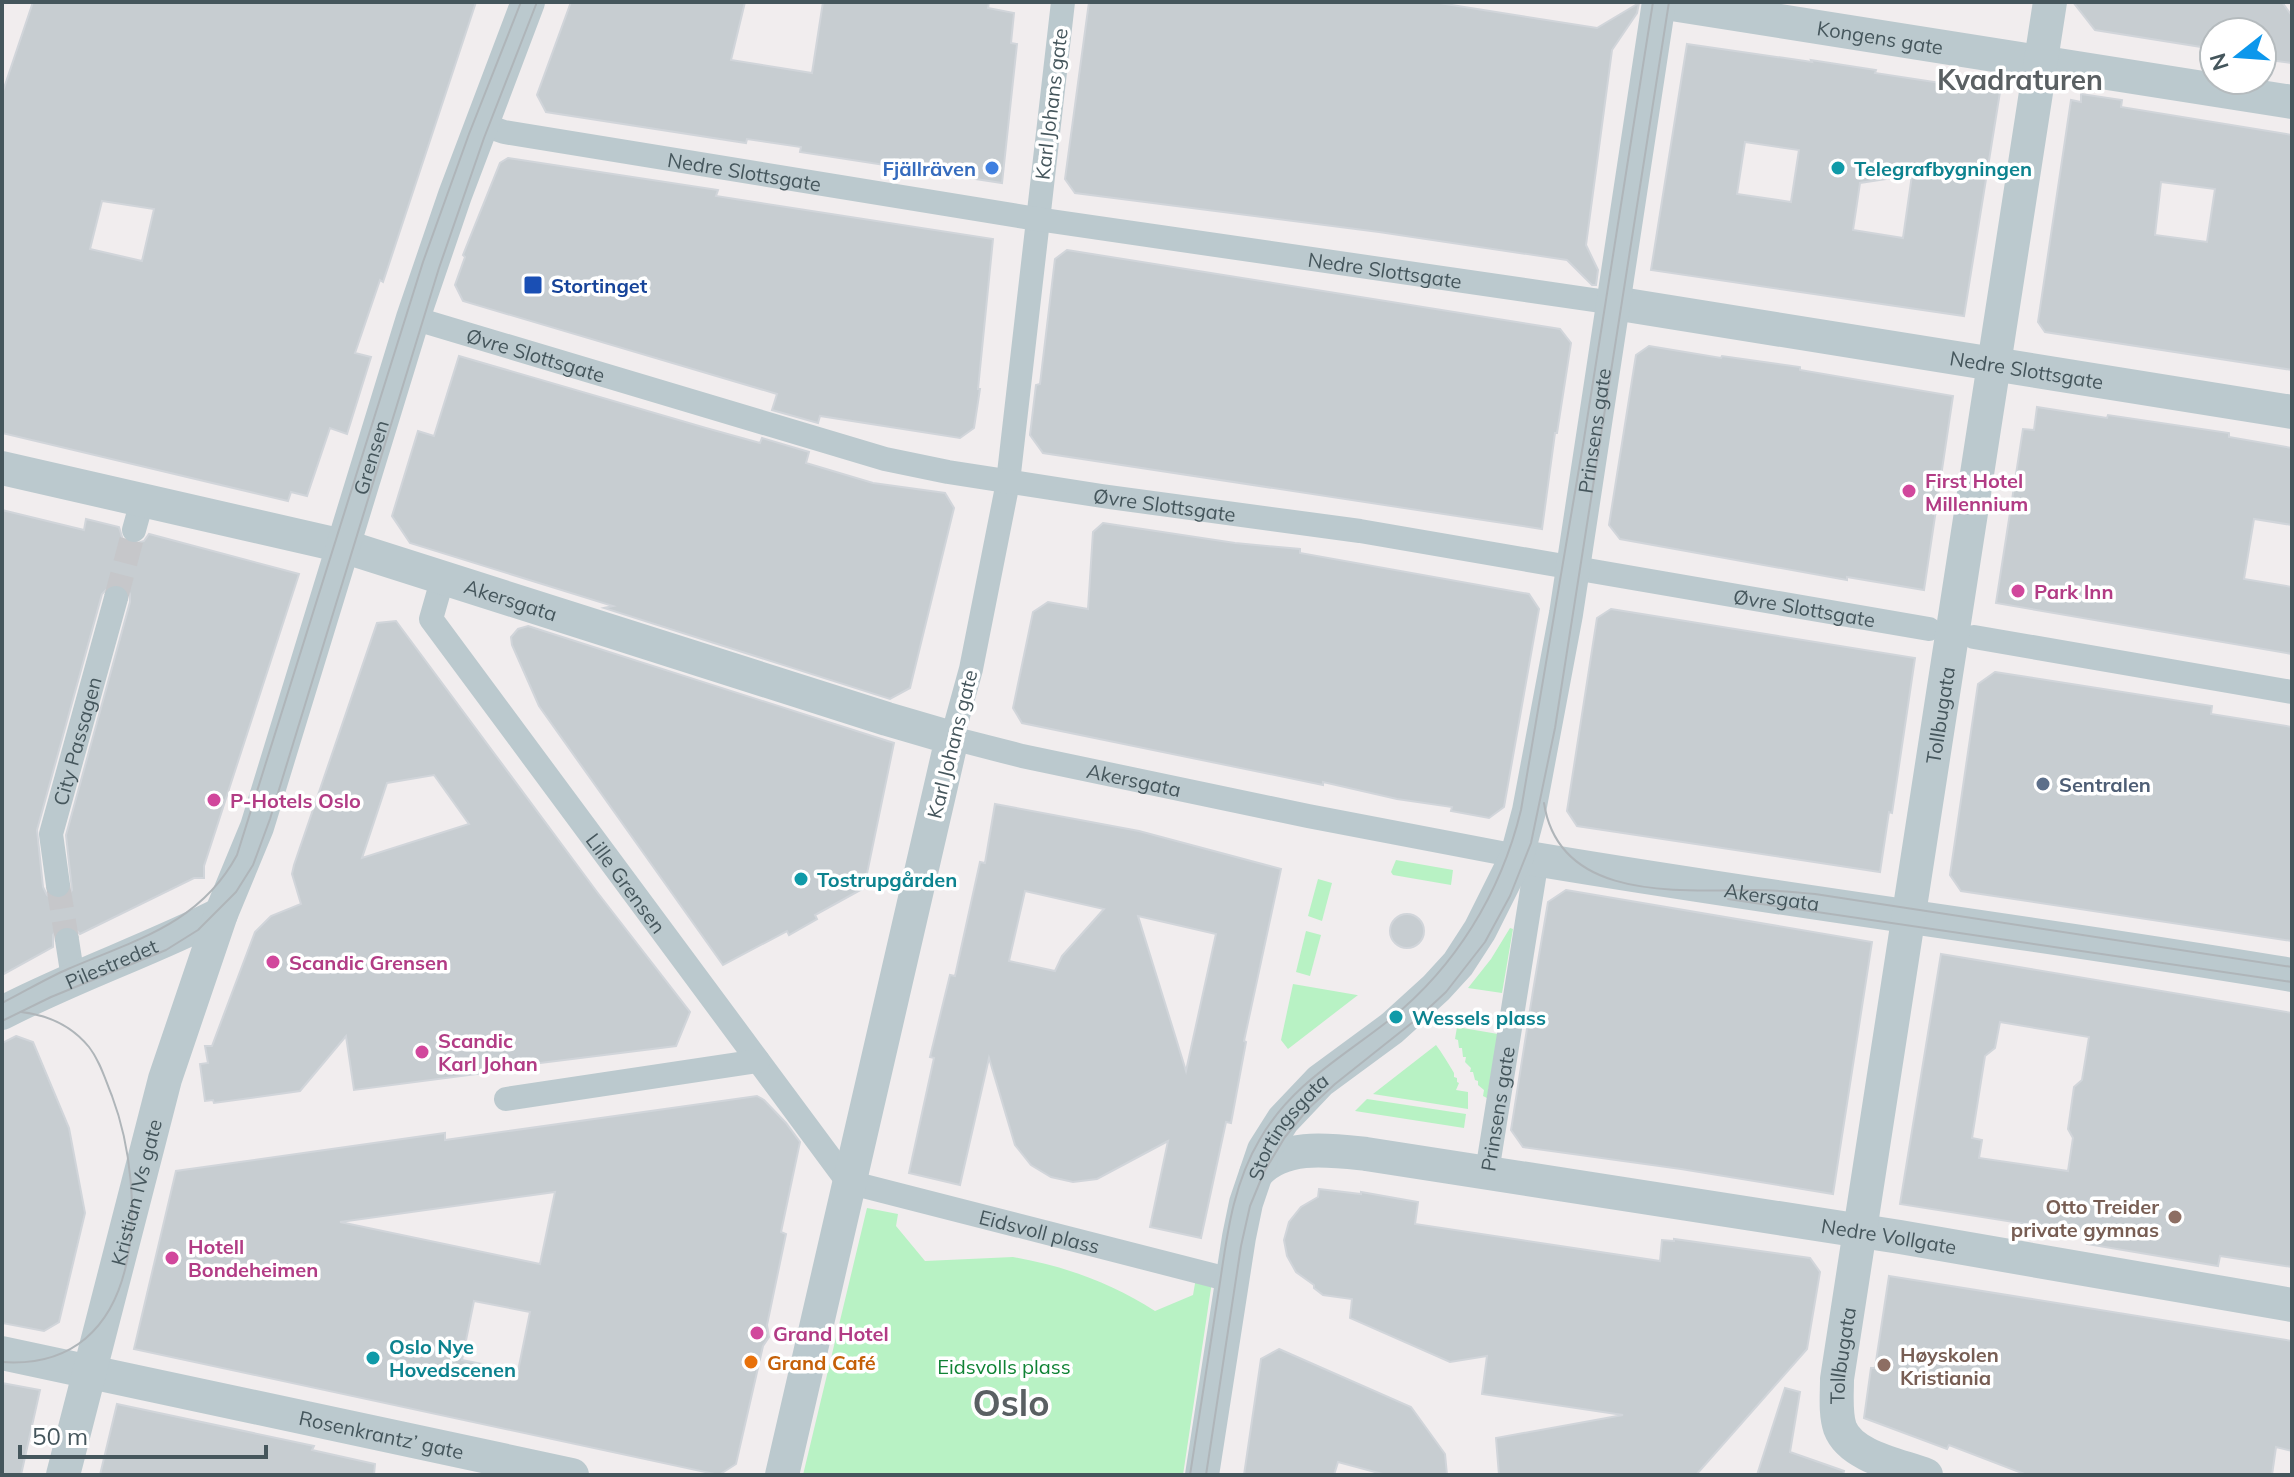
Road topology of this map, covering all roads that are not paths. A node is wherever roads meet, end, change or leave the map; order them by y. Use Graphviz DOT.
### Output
graph roads {
  1 [pos="528,2"];
  2 [pos="1063,2"];
  3 [pos="1659,2"];
  4 [pos="2050,2"];
  5 [pos="2041,61"];
  6 [pos="2292,102"];
  7 [pos="481,124"];
  8 [pos="1037,219"];
  9 [pos="1614,303"];
  10 [pos="413,318"];
  11 [pos="1995,364"];
  12 [pos="2292,412"];
  13 [pos="2,468"];
  14 [pos="1008,482"];
  15 [pos="343,546"];
  16 [pos="1573,567"];
  17 [pos="443,577"];
  18 [pos="116,598"];
  19 [pos="1929,629"];
  20 [pos="1974,637"];
  21 [pos="2292,692"];
  22 [pos="952,738"];
  23 [pos="1527,858"];
  24 [pos="58,885"];
  25 [pos="221,914"];
  26 [pos="1907,917"];
  27 [pos="67,940"];
  28 [pos="2292,975"];
  29 [pos="73,978"];
  30 [pos="2,1013"];
  31 [pos="758,1061"];
  32 [pos="506,1099"];
  33 [pos="1487,1172"];
  34 [pos="1256,1174"];
  35 [pos="848,1182"];
  36 [pos="1860,1231"];
  37 [pos="1231,1280"];
  38 [pos="2292,1305"];
  39 [pos="2,1353"];
  40 [pos="89,1371"];
  41 [pos="63,1475"];
  42 [pos="572,1475"];
  43 [pos="782,1475"];
  44 [pos="1202,1475"];
  45 [pos="1926,1475"];
  1 -- 7 [label="street, Grensen"];
  2 -- 8 [label="street, Karl Johans gate"];
  3 -- 5 [label="street, Kongens gate"];
  3 -- 9 [label="street, Prinsens gate"];
  4 -- 5 [label="street, Tollbugata"];
  5 -- 6 [label="street, Kongens gate"];
  5 -- 11 [label="street, Tollbugata"];
  7 -- 8 [label="street, Nedre Slottsgate"];
  7 -- 10 [label="street, Grensen"];
  8 -- 9 [label="street, Nedre Slottsgate"];
  8 -- 14 [label="street, Karl Johans gate"];
  9 -- 11 [label="street, Nedre Slottsgate"];
  9 -- 16 [label="street, Prinsens gate"];
  10 -- 14 [label="street, Øvre Slottsgate"];
  10 -- 15 [label="street, Grensen"];
  11 -- 12 [label="street, Nedre Slottsgate"];
  11 -- 26 [label="street, Tollbugata"];
  13 -- 15 [label="street, Akersgata"];
  14 -- 16 [label="street, Øvre Slottsgate"];
  14 -- 22 [label="street, Karl Johans gate"];
  15 -- 17 [label="street, Akersgata"];
  15 -- 25 [label="street, Grensen"];
  16 -- 19 [label="street, Øvre Slottsgate"];
  16 -- 23 [label="street, Prinsens gate"];
  17 -- 22 [label="street, Akersgata"];
  17 -- 31 [label="street, Lille Grensen"];
  18 -- 24 [label="street, City Passagen"];
  20 -- 21 [label="street"];
  22 -- 23 [label="street, Akersgata"];
  22 -- 35 [label="street, Karl Johans gate"];
  23 -- 26 [label="street, Akersgata"];
  23 -- 33 [label="street, Prinsens gate"];
  23 -- 34 [label="street, Stortingsgata"];
  25 -- 29 [label="street, Pilestredet"];
  25 -- 40 [label="street, Kristian IVs gate"];
  26 -- 28 [label="street, Akersgata"];
  26 -- 36 [label="street, Tollbugata"];
  27 -- 29 [label="street"];
  29 -- 30 [label="street, Pilestredet"];
  31 -- 32 [label="street"];
  31 -- 35 [label="street, Lille Grensen"];
  33 -- 34 [label="street, Prinsens gate"];
  33 -- 36 [label="street, Nedre Vollgate"];
  34 -- 37 [label="street, Stortingsgata"];
  35 -- 37 [label="street, Eidsvoll plass"];
  35 -- 43 [label="street, Karl Johans gate"];
  36 -- 38 [label="street, Nedre Vollgate"];
  36 -- 45 [label="street, Tollbugata"];
  37 -- 44 [label="street, Stortingsgata"];
  39 -- 40 [label="street, Rosenkrantz’ gate"];
  40 -- 41 [label="street, Kristian IVs gate"];
  40 -- 42 [label="street, Rosenkrantz’ gate"];
}
